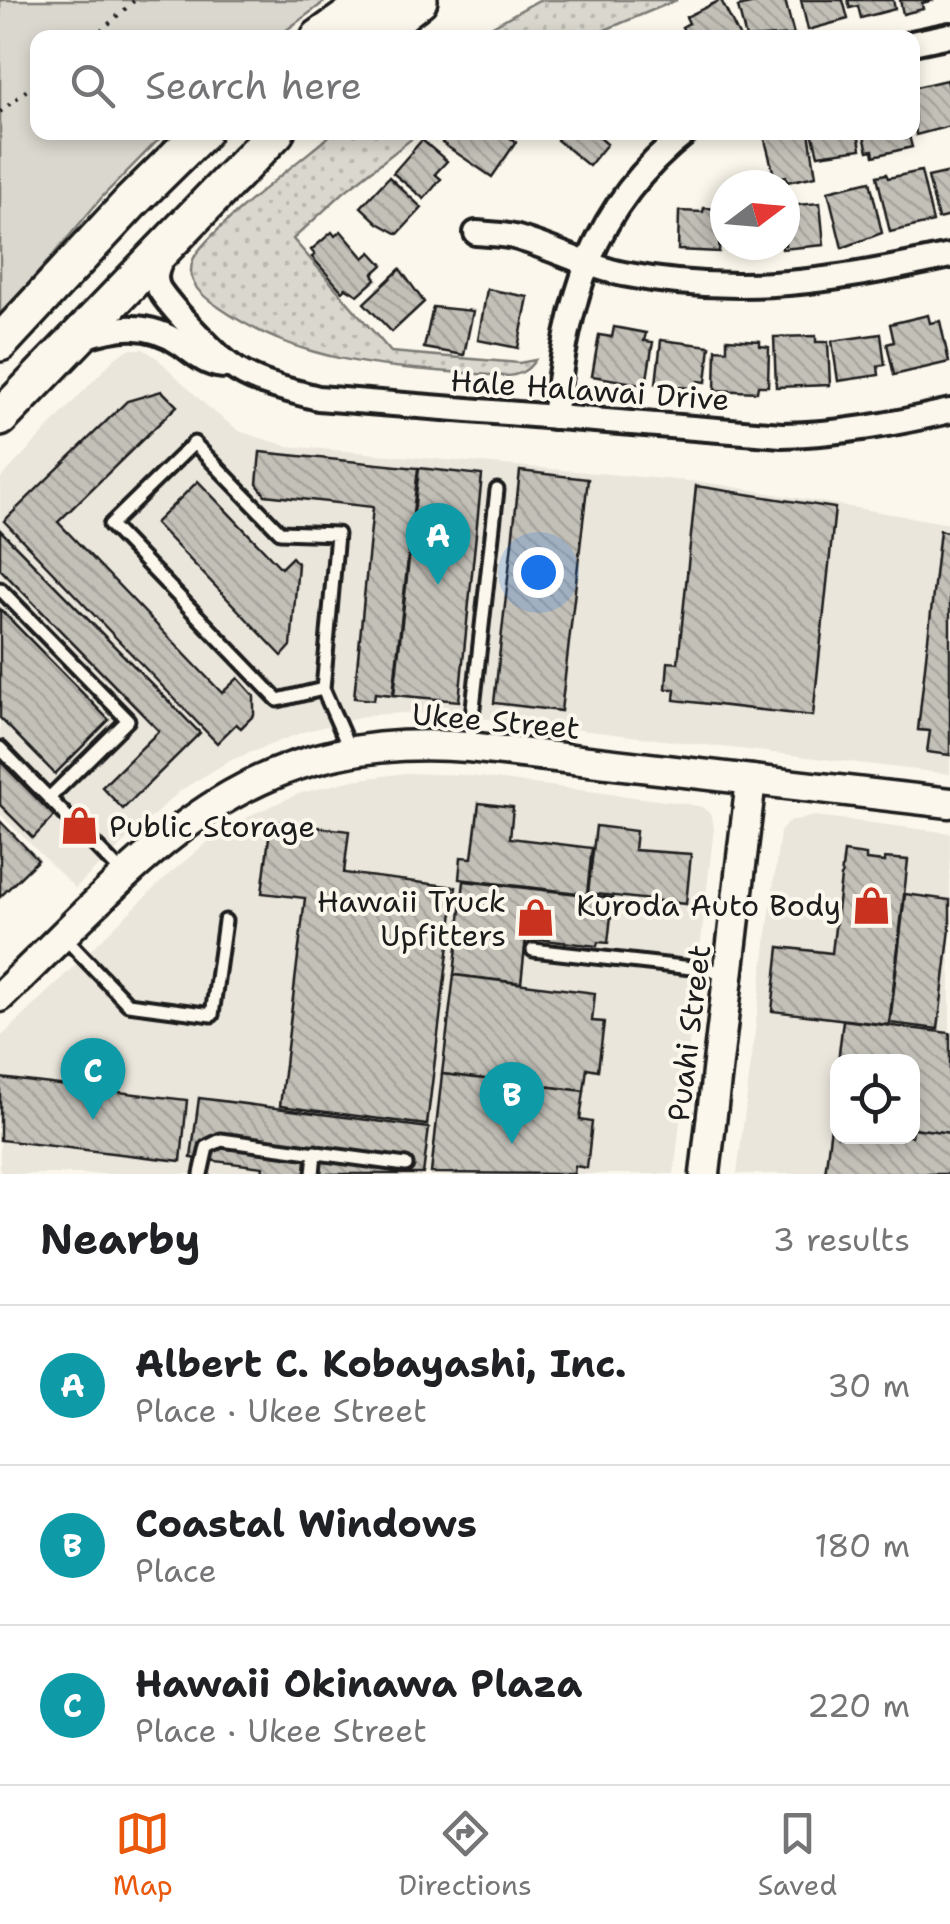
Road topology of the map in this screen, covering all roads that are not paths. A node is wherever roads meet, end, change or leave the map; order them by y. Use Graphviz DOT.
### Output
graph roads {
  1 [pos="372,0"];
  2 [pos="419,0"];
  3 [pos="330,30"];
  4 [pos="380,30"];
  5 [pos="950,34"];
  6 [pos="920,42"];
  7 [pos="194,140"];
  8 [pos="268,140"];
  9 [pos="678,140"];
  10 [pos="476,233"];
  11 [pos="170,241"];
  12 [pos="950,256"];
  13 [pos="585,264"];
  14 [pos="75,340"];
  15 [pos="0,344"];
  16 [pos="230,366"];
  17 [pos="950,411"];
  18 [pos="554,417"];
  19 [pos="0,418"];
  20 [pos="497,490"];
  21 [pos="0,589"];
  22 [pos="323,689"];
  23 [pos="469,747"];
  24 [pos="0,748"];
  25 [pos="350,750"];
  26 [pos="751,780"];
  27 [pos="49,798"];
  28 [pos="950,804"];
  29 [pos="125,876"];
  30 [pos="225,921"];
  31 [pos="63,936"];
  32 [pos="533,950"];
  33 [pos="729,972"];
  34 [pos="0,997"];
  35 [pos="315,1152"];
  36 [pos="406,1165"];
  37 [pos="201,1174"];
  38 [pos="313,1174"];
  39 [pos="705,1174"];
  1 -- 3 [label="main road"];
  2 -- 4 [label="main road"];
  5 -- 6 [label="street"];
  7 -- 15 [label="main road"];
  8 -- 11 [label="main road"];
  9 -- 13 [label="street"];
  10 -- 13 [label="street"];
  11 -- 14 [label="main road"];
  11 -- 16 [label="street, Hale Halawai Drive"];
  12 -- 13 [label="street"];
  13 -- 18 [label="street"];
  14 -- 16 [label="street, Hale Halawai Drive"];
  14 -- 19 [label="main road"];
  16 -- 18 [label="street, Hale Halawai Drive"];
  17 -- 18 [label="street, Hale Halawai Drive"];
  20 -- 23 [label="lane"];
  21 -- 27 [label="lane"];
  22 -- 22 [label="lane"];
  22 -- 25 [label="lane"];
  23 -- 25 [label="street, Ukee Street"];
  23 -- 26 [label="street, Ukee Street"];
  24 -- 27 [label="lane"];
  25 -- 29 [label="street, Ukee Street"];
  26 -- 28 [label="street, Ukee Street"];
  26 -- 33 [label="street, Puahi Street"];
  27 -- 29 [label="lane"];
  29 -- 31 [label="street, Ukee Street"];
  30 -- 31 [label="lane"];
  31 -- 34 [label="street, Ukee Street"];
  32 -- 33 [label="lane"];
  33 -- 39 [label="street, Puahi Street"];
  35 -- 36 [label="lane"];
  35 -- 37 [label="lane"];
  35 -- 38 [label="lane"];
}
